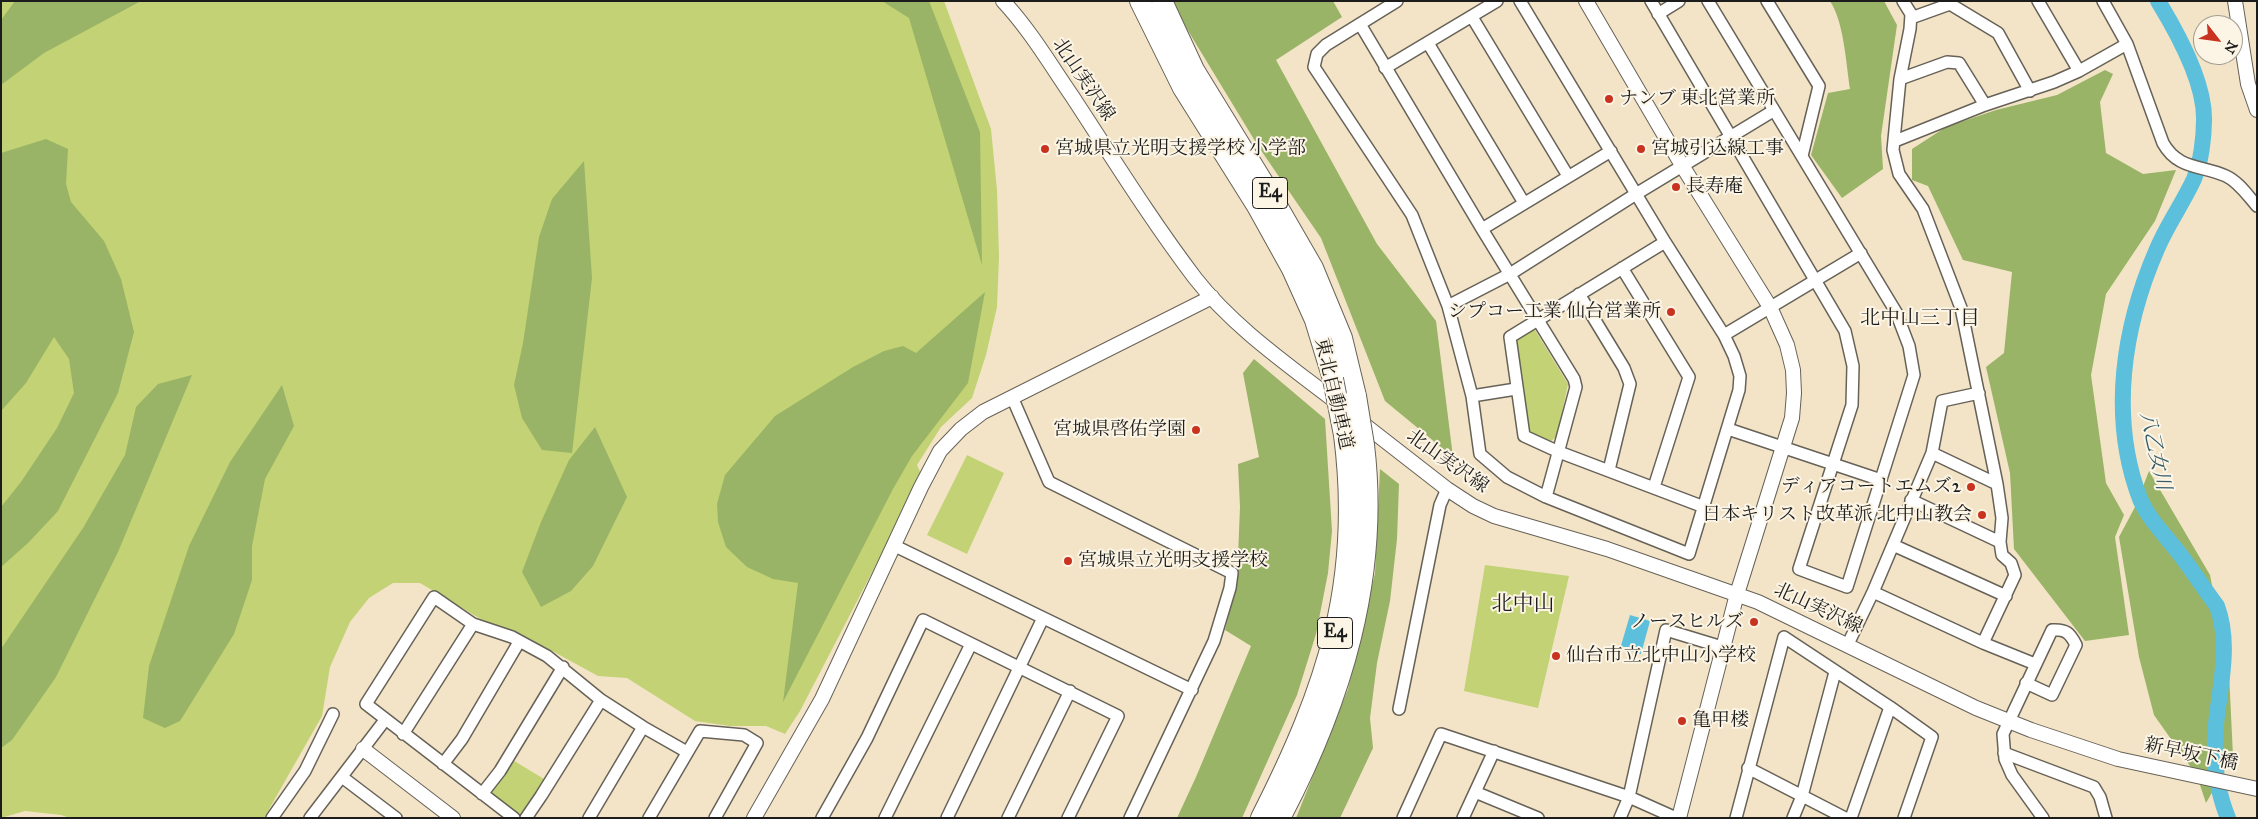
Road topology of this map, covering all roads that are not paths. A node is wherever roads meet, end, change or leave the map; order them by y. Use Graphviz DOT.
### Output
graph roads {
  1 [pos="1003,1"];
  2 [pos="1140,1"];
  3 [pos="1162,1"];
  4 [pos="1397,1"];
  5 [pos="1497,1"];
  6 [pos="1520,1"];
  7 [pos="1586,1"];
  8 [pos="1651,1"];
  9 [pos="1679,1"];
  10 [pos="1708,1"];
  11 [pos="1767,1"];
  12 [pos="1903,1"];
  13 [pos="2038,1"];
  14 [pos="2103,1"];
  15 [pos="2235,1"];
  16 [pos="1951,3"];
  17 [pos="1658,14"];
  18 [pos="1472,17"];
  19 [pos="1911,18"];
  20 [pos="1360,24"];
  21 [pos="1428,42"];
  22 [pos="2126,44"];
  23 [pos="1385,68"];
  24 [pos="2079,71"];
  25 [pos="1900,79"];
  26 [pos="2030,92"];
  27 [pos="1985,105"];
  28 [pos="2257,110"];
  29 [pos="1774,111"];
  30 [pos="1732,137"];
  31 [pos="1895,141"];
  32 [pos="1611,152"];
  33 [pos="1802,156"];
  34 [pos="1683,167"];
  35 [pos="1568,176"];
  36 [pos="1636,194"];
  37 [pos="1524,203"];
  38 [pos="2257,206"];
  39 [pos="1482,229"];
  40 [pos="1665,242"];
  41 [pos="1861,253"];
  42 [pos="1622,268"];
  43 [pos="1510,274"];
  44 [pos="1816,280"];
  45 [pos="1578,294"];
  46 [pos="1212,297"];
  47 [pos="1448,306"];
  48 [pos="1770,307"];
  49 [pos="1538,322"];
  50 [pos="1724,335"];
  51 [pos="1516,389"];
  52 [pos="1979,393"];
  53 [pos="1472,396"];
  54 [pos="1012,397"];
  55 [pos="1728,429"];
  56 [pos="1783,446"];
  57 [pos="1559,452"];
  58 [pos="1932,453"];
  59 [pos="1833,463"];
  60 [pos="1609,470"];
  61 [pos="1881,480"];
  62 [pos="1997,484"];
  63 [pos="1654,487"];
  64 [pos="1447,489"];
  65 [pos="1546,497"];
  66 [pos="1911,500"];
  67 [pos="1704,507"];
  68 [pos="2000,542"];
  69 [pos="893,545"];
  70 [pos="1893,546"];
  71 [pos="1873,592"];
  72 [pos="1737,594"];
  73 [pos="2006,596"];
  74 [pos="1043,618"];
  75 [pos="473,624"];
  76 [pos="519,642"];
  77 [pos="1983,643"];
  78 [pos="971,644"];
  79 [pos="1848,644"];
  80 [pos="1722,647"];
  81 [pos="2035,664"];
  82 [pos="1020,666"];
  83 [pos="563,667"];
  84 [pos="1835,672"];
  85 [pos="2026,683"];
  86 [pos="1192,690"];
  87 [pos="1070,692"];
  88 [pos="601,700"];
  89 [pos="1890,706"];
  90 [pos="1399,709"];
  91 [pos="333,714"];
  92 [pos="385,720"];
  93 [pos="2009,721"];
  94 [pos="642,727"];
  95 [pos="403,734"];
  96 [pos="363,749"];
  97 [pos="688,752"];
  98 [pos="1494,752"];
  99 [pos="2004,753"];
  100 [pos="2118,759"];
  101 [pos="443,764"];
  102 [pos="1748,768"];
  103 [pos="342,777"];
  104 [pos="2257,789"];
  105 [pos="1475,792"];
  106 [pos="482,794"];
  107 [pos="1802,796"];
  108 [pos="1629,797"];
  109 [pos="382,813"];
  110 [pos="272,818"];
  111 [pos="310,818"];
  112 [pos="396,818"];
  113 [pos="453,818"];
  114 [pos="514,818"];
  115 [pos="526,818"];
  116 [pos="589,818"];
  117 [pos="649,818"];
  118 [pos="715,818"];
  119 [pos="754,818"];
  120 [pos="822,818"];
  121 [pos="885,818"];
  122 [pos="947,818"];
  123 [pos="1008,818"];
  124 [pos="1068,818"];
  125 [pos="1130,818"];
  126 [pos="1261,818"];
  127 [pos="1280,818"];
  128 [pos="1403,818"];
  129 [pos="1463,818"];
  130 [pos="1538,818"];
  131 [pos="1620,818"];
  132 [pos="1678,818"];
  133 [pos="1736,818"];
  134 [pos="1793,818"];
  135 [pos="1845,818"];
  136 [pos="1851,818"];
  137 [pos="1904,818"];
  138 [pos="2043,818"];
  139 [pos="2106,818"];
  1 -- 46 [label="street, 北山実沢線"];
  2 -- 126 [label="highway, 東北自動車道 / E4, bridge"];
  3 -- 127 [label="highway, 東北自動車道 / E4, bridge"];
  4 -- 20 [label="street"];
  5 -- 18 [label="street"];
  6 -- 32 [label="street"];
  7 -- 34 [label="street"];
  8 -- 17 [label="street"];
  9 -- 17 [label="street"];
  10 -- 29 [label="street"];
  11 -- 33 [label="street"];
  12 -- 19 [label="street"];
  13 -- 24 [label="street"];
  14 -- 22 [label="street"];
  15 -- 28 [label="street"];
  16 -- 19 [label="street"];
  16 -- 26 [label="street"];
  17 -- 30 [label="street"];
  18 -- 21 [label="street"];
  18 -- 35 [label="street"];
  19 -- 25 [label="street"];
  20 -- 23 [label="street"];
  20 -- 47 [label="street"];
  21 -- 23 [label="street"];
  21 -- 37 [label="street"];
  22 -- 24 [label="street"];
  22 -- 38 [label="street"];
  23 -- 39 [label="street"];
  24 -- 26 [label="street"];
  25 -- 27 [label="street"];
  25 -- 31 [label="street"];
  26 -- 27 [label="street"];
  27 -- 31 [label="street"];
  29 -- 30 [label="street"];
  29 -- 33 [label="street"];
  30 -- 34 [label="street"];
  30 -- 44 [label="street"];
  31 -- 52 [label="street"];
  32 -- 35 [label="street"];
  32 -- 36 [label="street"];
  33 -- 41 [label="street"];
  34 -- 36 [label="street"];
  34 -- 48 [label="street"];
  35 -- 37 [label="street"];
  36 -- 40 [label="street"];
  36 -- 43 [label="street"];
  37 -- 39 [label="street"];
  39 -- 43 [label="street"];
  40 -- 42 [label="street"];
  40 -- 50 [label="street"];
  41 -- 44 [label="street"];
  41 -- 61 [label="street"];
  42 -- 45 [label="street"];
  42 -- 63 [label="street"];
  43 -- 47 [label="street"];
  43 -- 49 [label="street"];
  44 -- 48 [label="street"];
  44 -- 59 [label="street"];
  45 -- 49 [label="street"];
  45 -- 60 [label="street"];
  46 -- 54 [label="street"];
  46 -- 64 [label="street, 北山実沢線"];
  47 -- 53 [label="street"];
  48 -- 50 [label="street"];
  48 -- 56 [label="street"];
  49 -- 51 [label="street"];
  49 -- 57 [label="street"];
  50 -- 55 [label="street"];
  51 -- 53 [label="street"];
  51 -- 57 [label="street"];
  52 -- 58 [label="street"];
  52 -- 62 [label="street"];
  53 -- 65 [label="street"];
  54 -- 69 [label="street"];
  54 -- 86 [label="street"];
  55 -- 56 [label="street"];
  55 -- 67 [label="street"];
  56 -- 59 [label="street"];
  56 -- 72 [label="street"];
  57 -- 60 [label="street"];
  57 -- 65 [label="street"];
  58 -- 62 [label="street"];
  58 -- 66 [label="street"];
  59 -- 61 [label="street"];
  59 -- 61 [label="street"];
  60 -- 63 [label="street"];
  62 -- 68 [label="street"];
  63 -- 67 [label="street"];
  64 -- 72 [label="street, 北山実沢線"];
  64 -- 90 [label="street"];
  65 -- 67 [label="street"];
  66 -- 68 [label="street"];
  66 -- 70 [label="street"];
  68 -- 73 [label="street"];
  69 -- 74 [label="street"];
  69 -- 119 [label="street"];
  70 -- 71 [label="street"];
  70 -- 73 [label="street"];
  71 -- 77 [label="street"];
  71 -- 79 [label="street"];
  72 -- 79 [label="street, 北山実沢線"];
  72 -- 80 [label="street"];
  73 -- 77 [label="street"];
  74 -- 82 [label="street"];
  74 -- 86 [label="street"];
  75 -- 76 [label="street"];
  75 -- 92 [label="street"];
  75 -- 95 [label="street"];
  76 -- 83 [label="street"];
  76 -- 101 [label="street"];
  77 -- 81 [label="street"];
  78 -- 82 [label="street"];
  78 -- 120 [label="street"];
  78 -- 121 [label="street"];
  79 -- 93 [label="street, 北山実沢線"];
  80 -- 108 [label="street"];
  80 -- 132 [label="street"];
  81 -- 85 [label="street"];
  81 -- 85 [label="street"];
  82 -- 87 [label="street"];
  82 -- 122 [label="street"];
  83 -- 88 [label="street"];
  83 -- 106 [label="street"];
  84 -- 89 [label="street"];
  84 -- 102 [label="street"];
  84 -- 107 [label="street"];
  85 -- 93 [label="street"];
  86 -- 125 [label="street"];
  87 -- 123 [label="street"];
  87 -- 124 [label="street"];
  88 -- 94 [label="street"];
  88 -- 115 [label="street"];
  89 -- 136 [label="street"];
  89 -- 137 [label="street"];
  91 -- 110 [label="street"];
  92 -- 95 [label="street"];
  92 -- 96 [label="street"];
  93 -- 99 [label="street"];
  93 -- 100 [label="street, 北山実沢線"];
  94 -- 97 [label="street"];
  94 -- 116 [label="street"];
  95 -- 101 [label="street"];
  96 -- 103 [label="street"];
  96 -- 113 [label="street"];
  97 -- 117 [label="street"];
  97 -- 118 [label="street"];
  98 -- 105 [label="street"];
  98 -- 108 [label="street"];
  98 -- 128 [label="street"];
  99 -- 138 [label="street"];
  99 -- 139 [label="street"];
  100 -- 104 [label="street, 新早坂下橋"];
  101 -- 106 [label="street"];
  102 -- 107 [label="street"];
  102 -- 133 [label="street"];
  103 -- 109 [label="street"];
  103 -- 111 [label="street"];
  105 -- 129 [label="street"];
  105 -- 130 [label="street"];
  106 -- 114 [label="street"];
  107 -- 134 [label="street"];
  107 -- 135 [label="street"];
  108 -- 131 [label="street"];
  108 -- 132 [label="street"];
  109 -- 112 [label="street"];
}
